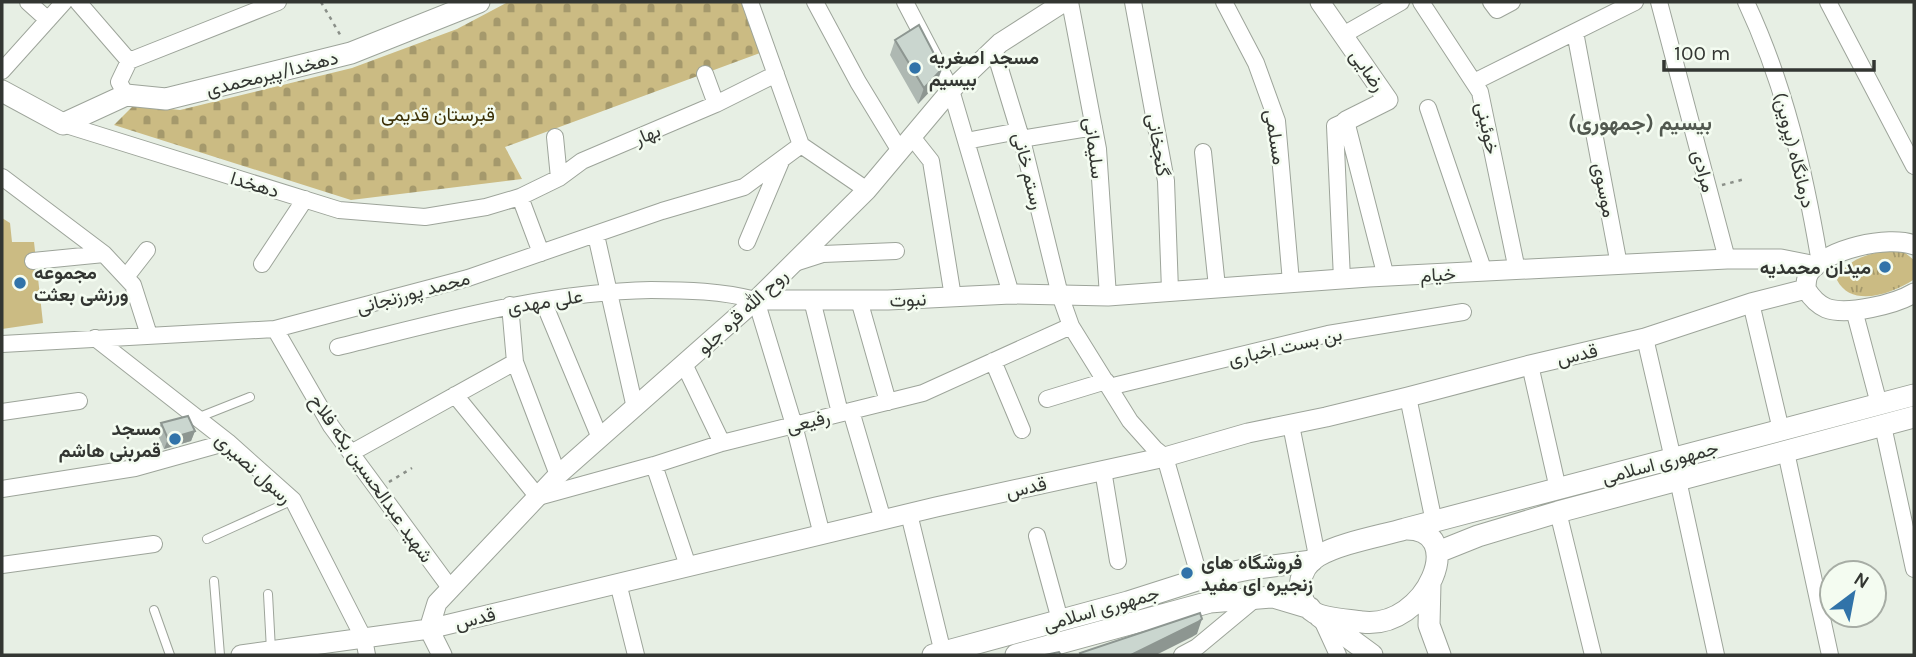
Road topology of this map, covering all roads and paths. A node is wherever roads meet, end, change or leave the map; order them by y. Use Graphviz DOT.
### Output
graph roads {
  1 [pos="28,2"];
  2 [pos="64,2"];
  3 [pos="78,2"];
  4 [pos="278,2"];
  5 [pos="321,2"];
  6 [pos="750,2"];
  7 [pos="815,2"];
  8 [pos="905,2"];
  9 [pos="1064,2"];
  10 [pos="1070,2"];
  11 [pos="1133,2"];
  12 [pos="1320,2"];
  13 [pos="1401,2"];
  14 [pos="1421,2"];
  15 [pos="1491,2"];
  16 [pos="1512,2"];
  17 [pos="1635,2"];
  18 [pos="1659,2"];
  19 [pos="1746,2"];
  20 [pos="1828,2"];
  21 [pos="471,4"];
  22 [pos="1230,4"];
  23 [pos="48,20"];
  24 [pos="1575,32"];
  25 [pos="1343,35"];
  26 [pos="994,49"];
  27 [pos="351,54"];
  28 [pos="129,61"];
  29 [pos="2,71"];
  30 [pos="705,74"];
  31 [pos="776,74"];
  32 [pos="1474,82"];
  33 [pos="951,90"];
  34 [pos="2,91"];
  35 [pos="126,94"];
  36 [pos="716,104"];
  37 [pos="1428,108"];
  38 [pos="1346,121"];
  39 [pos="63,124"];
  40 [pos="1094,127"];
  41 [pos="1020,135"];
  42 [pos="555,137"];
  43 [pos="966,141"];
  44 [pos="906,144"];
  45 [pos="801,145"];
  46 [pos="1203,152"];
  47 [pos="782,159"];
  48 [pos="1914,166"];
  49 [pos="2,177"];
  50 [pos="559,178"];
  51 [pos="1745,179"];
  52 [pos="1708,189"];
  53 [pos="867,190"];
  54 [pos="520,198"];
  55 [pos="305,199"];
  56 [pos="596,235"];
  57 [pos="747,242"];
  58 [pos="1914,245"];
  59 [pos="147,250"];
  60 [pos="896,251"];
  61 [pos="541,253"];
  62 [pos="104,254"];
  63 [pos="1727,260"];
  64 [pos="33,261"];
  65 [pos="794,263"];
  66 [pos="262,264"];
  67 [pos="1818,264"];
  68 [pos="1619,265"];
  69 [pos="1517,270"];
  70 [pos="1485,272"];
  71 [pos="126,277"];
  72 [pos="1386,277"];
  73 [pos="1342,279"];
  74 [pos="1291,282"];
  75 [pos="1217,287"];
  76 [pos="1805,289"];
  77 [pos="1170,290"];
  78 [pos="609,291"];
  79 [pos="1914,293"];
  80 [pos="1011,294"];
  81 [pos="1060,295"];
  82 [pos="1108,296"];
  83 [pos="953,297"];
  84 [pos="756,300"];
  85 [pos="812,300"];
  86 [pos="859,300"];
  87 [pos="543,301"];
  88 [pos="1752,303"];
  89 [pos="510,305"];
  90 [pos="1854,310"];
  91 [pos="1463,312"];
  92 [pos="1070,326"];
  93 [pos="275,329"];
  94 [pos="149,335"];
  95 [pos="95,338"];
  96 [pos="1645,338"];
  97 [pos="2,344"];
  98 [pos="338,347"];
  99 [pos="993,361"];
  100 [pos="515,362"];
  101 [pos="684,364"];
  102 [pos="1530,365"];
  103 [pos="1107,384"];
  104 [pos="455,395"];
  105 [pos="1914,395"];
  106 [pos="250,397"];
  107 [pos="1408,397"];
  108 [pos="1047,399"];
  109 [pos="79,401"];
  110 [pos="888,402"];
  111 [pos="1878,404"];
  112 [pos="635,408"];
  113 [pos="2,412"];
  114 [pos="846,412"];
  115 [pos="1914,417"];
  116 [pos="197,418"];
  117 [pos="794,425"];
  118 [pos="1291,425"];
  119 [pos="1883,426"];
  120 [pos="1022,430"];
  121 [pos="1781,430"];
  122 [pos="600,438"];
  123 [pos="228,442"];
  124 [pos="722,443"];
  125 [pos="1786,452"];
  126 [pos="351,453"];
  127 [pos="1165,457"];
  128 [pos="1673,459"];
  129 [pos="654,465"];
  130 [pos="412,468"];
  131 [pos="1103,470"];
  132 [pos="558,475"];
  133 [pos="1678,480"];
  134 [pos="2,489"];
  135 [pos="1558,489"];
  136 [pos="378,490"];
  137 [pos="538,497"];
  138 [pos="293,500"];
  139 [pos="1558,512"];
  140 [pos="909,514"];
  141 [pos="883,520"];
  142 [pos="1434,522"];
  143 [pos="1405,529"];
  144 [pos="822,535"];
  145 [pos="1037,537"];
  146 [pos="207,539"];
  147 [pos="154,544"];
  148 [pos="1438,552"];
  149 [pos="1315,559"];
  150 [pos="1118,561"];
  151 [pos="2,565"];
  152 [pos="688,566"];
  153 [pos="1914,569"];
  154 [pos="1200,579"];
  155 [pos="214,581"];
  156 [pos="1430,582"];
  157 [pos="618,583"];
  158 [pos="451,589"];
  159 [pos="268,594"];
  160 [pos="1256,598"];
  161 [pos="154,610"];
  162 [pos="1315,613"];
  163 [pos="1060,620"];
  164 [pos="429,629"];
  165 [pos="366,647"];
  166 [pos="1054,650"];
  167 [pos="1199,651"];
  168 [pos="255,654"];
  169 [pos="938,654"];
  170 [pos="170,655"];
  171 [pos="220,655"];
  172 [pos="442,655"];
  173 [pos="636,655"];
  174 [pos="1016,655"];
  175 [pos="1182,655"];
  176 [pos="1338,655"];
  177 [pos="1373,655"];
  178 [pos="1440,655"];
  179 [pos="1593,655"];
  180 [pos="1716,655"];
  181 [pos="1830,655"];
  1 -- 23 [label="street"];
  2 -- 23 [label="street"];
  3 -- 28 [label="street"];
  4 -- 28 [label="street"];
  5 -- 27 [label="path"];
  6 -- 31 [label="street"];
  7 -- 44 [label="street"];
  8 -- 33 [label="street"];
  9 -- 26 [label="street, روح الله قره جلو"];
  10 -- 40 [label="street, سلیمانی"];
  11 -- 77 [label="street, گنجخانی"];
  12 -- 25 [label="street, رضایی"];
  13 -- 25 [label="street"];
  14 -- 32 [label="street, خوئینی"];
  15 -- 16 [label="street"];
  17 -- 24 [label="street"];
  18 -- 52 [label="street, مرادی"];
  19 -- 67 [label="street, درمانگاه (پروین)"];
  20 -- 48 [label="street"];
  21 -- 27 [label="main road, دهخدا/پیرمحمدی"];
  22 -- 74 [label="street, مسلمی"];
  23 -- 29 [label="street"];
  24 -- 32 [label="street"];
  24 -- 68 [label="street, موسوی"];
  25 -- 38 [label="street, رضایی"];
  26 -- 33 [label="street, روح الله قره جلو"];
  26 -- 41 [label="street, رستم خانی"];
  27 -- 35 [label="main road, دهخدا/پیرمحمدی"];
  28 -- 35 [label="street"];
  30 -- 36 [label="street"];
  31 -- 36 [label="street, بهار"];
  31 -- 45 [label="street"];
  32 -- 69 [label="street, خوئینی"];
  33 -- 43 [label="street"];
  33 -- 44 [label="street, روح الله قره جلو"];
  34 -- 39 [label="main road, دهخدا"];
  35 -- 39 [label="main road"];
  36 -- 50 [label="street, بهار"];
  37 -- 70 [label="street"];
  38 -- 72 [label="street"];
  38 -- 73 [label="street"];
  39 -- 55 [label="street, دهخدا"];
  40 -- 41 [label="street"];
  40 -- 82 [label="street, سلیمانی"];
  41 -- 43 [label="street"];
  41 -- 81 [label="street, رستم خانی"];
  42 -- 50 [label="street"];
  43 -- 80 [label="street"];
  44 -- 53 [label="street, روح الله قره جلو"];
  44 -- 83 [label="street"];
  45 -- 47 [label="street, محمد پورزنجانی"];
  45 -- 53 [label="street"];
  46 -- 75 [label="street"];
  47 -- 56 [label="street, محمد پورزنجانی"];
  47 -- 57 [label="street"];
  49 -- 62 [label="street"];
  50 -- 54 [label="street, بهار"];
  51 -- 52 [label="path"];
  52 -- 63 [label="street, مرادی"];
  53 -- 65 [label="street, روح الله قره جلو"];
  54 -- 55 [label="street, دهخدا"];
  54 -- 61 [label="street"];
  55 -- 66 [label="street"];
  56 -- 61 [label="street, محمد پورزنجانی"];
  56 -- 78 [label="street"];
  58 -- 67 [label="street"];
  59 -- 71 [label="street"];
  60 -- 65 [label="street"];
  61 -- 93 [label="street, محمد پورزنجانی"];
  62 -- 64 [label="street"];
  62 -- 71 [label="street"];
  63 -- 67 [label="street, خیام"];
  63 -- 68 [label="street, خیام"];
  65 -- 84 [label="street, روح الله قره جلو"];
  67 -- 76 [label="street"];
  68 -- 69 [label="street, خیام"];
  69 -- 70 [label="street, خیام"];
  70 -- 72 [label="street, خیام"];
  71 -- 94 [label="street"];
  72 -- 73 [label="street, خیام"];
  73 -- 74 [label="street, خیام"];
  74 -- 75 [label="street, خیام"];
  75 -- 77 [label="street, خیام"];
  76 -- 88 [label="street, قدس"];
  76 -- 90 [label="street"];
  77 -- 82 [label="street, خیام"];
  78 -- 84 [label="street, علی مهدی"];
  78 -- 87 [label="street, علی مهدی"];
  78 -- 112 [label="street"];
  79 -- 90 [label="street"];
  80 -- 81 [label="street, نبوت"];
  80 -- 83 [label="street, نبوت"];
  81 -- 82 [label="street, خیام"];
  81 -- 92 [label="street, رستم خانی"];
  83 -- 86 [label="street, نبوت"];
  84 -- 85 [label="street, نبوت"];
  84 -- 101 [label="street, روح الله قره جلو"];
  84 -- 117 [label="street"];
  85 -- 86 [label="street, نبوت"];
  85 -- 114 [label="street"];
  86 -- 110 [label="street"];
  87 -- 89 [label="street, علی مهدی"];
  87 -- 122 [label="street"];
  88 -- 96 [label="street, قدس"];
  88 -- 121 [label="street"];
  89 -- 98 [label="street, علی مهدی"];
  89 -- 100 [label="street"];
  90 -- 111 [label="street"];
  91 -- 103 [label="street, بن بست اخباری"];
  92 -- 99 [label="street, رفیعی"];
  92 -- 103 [label="street, رستم خانی"];
  93 -- 94 [label="street, محمد پورزنجانی"];
  93 -- 126 [label="street, شهید عبدالحسین یکه فلاح"];
  94 -- 95 [label="street, محمد پورزنجانی"];
  95 -- 97 [label="street, محمد پورزنجانی"];
  95 -- 116 [label="street, رسول نصیری"];
  96 -- 102 [label="street, قدس"];
  96 -- 128 [label="street"];
  99 -- 110 [label="street, رفیعی"];
  99 -- 120 [label="street"];
  100 -- 104 [label="street"];
  100 -- 132 [label="street"];
  101 -- 112 [label="street, روح الله قره جلو"];
  101 -- 124 [label="street"];
  102 -- 107 [label="street, قدس"];
  102 -- 135 [label="street"];
  103 -- 108 [label="street, بن بست اخباری"];
  103 -- 127 [label="street, رستم خانی"];
  104 -- 126 [label="street"];
  104 -- 137 [label="street"];
  105 -- 111 [label="main road, جمهوری اسلامی"];
  106 -- 116 [label="lane"];
  107 -- 118 [label="street, قدس"];
  107 -- 142 [label="street"];
  109 -- 113 [label="street"];
  110 -- 114 [label="street, رفیعی"];
  111 -- 121 [label="main road, جمهوری اسلامی"];
  112 -- 122 [label="street, روح الله قره جلو"];
  114 -- 117 [label="street, رفیعی"];
  114 -- 141 [label="street"];
  115 -- 119 [label="main road, جمهوری اسلامی"];
  116 -- 123 [label="street, رسول نصیری"];
  117 -- 124 [label="street, رفیعی"];
  117 -- 144 [label="street"];
  118 -- 127 [label="street, قدس"];
  118 -- 149 [label="street"];
  119 -- 125 [label="main road, جمهوری اسلامی"];
  119 -- 153 [label="street"];
  121 -- 128 [label="main road, جمهوری اسلامی"];
  122 -- 132 [label="street, روح الله قره جلو"];
  123 -- 134 [label="street"];
  123 -- 138 [label="street, رسول نصیری"];
  124 -- 129 [label="street, رفیعی"];
  125 -- 133 [label="main road, جمهوری اسلامی"];
  125 -- 181 [label="street"];
  126 -- 136 [label="street, شهید عبدالحسین یکه فلاح"];
  127 -- 131 [label="street, قدس"];
  127 -- 154 [label="street"];
  128 -- 135 [label="main road, جمهوری اسلامی"];
  129 -- 137 [label="street, رفیعی"];
  129 -- 152 [label="street"];
  130 -- 136 [label="path"];
  131 -- 140 [label="street, قدس"];
  131 -- 150 [label="street"];
  132 -- 137 [label="street, روح الله قره جلو"];
  133 -- 139 [label="main road, جمهوری اسلامی"];
  133 -- 180 [label="street"];
  135 -- 142 [label="main road, جمهوری اسلامی"];
  136 -- 158 [label="street, شهید عبدالحسین یکه فلاح"];
  137 -- 158 [label="street, روح الله قره جلو"];
  138 -- 146 [label="lane"];
  138 -- 165 [label="street, رسول نصیری"];
  139 -- 148 [label="main road, جمهوری اسلامی"];
  139 -- 179 [label="street"];
  140 -- 141 [label="street, قدس"];
  140 -- 169 [label="street"];
  141 -- 144 [label="street, قدس"];
  142 -- 143 [label="main road, جمهوری اسلامی"];
  143 -- 148 [label="main road"];
  143 -- 149 [label="main road, جمهوری اسلامی"];
  144 -- 152 [label="street, قدس"];
  145 -- 163 [label="street"];
  147 -- 151 [label="street"];
  148 -- 156 [label="main road"];
  149 -- 154 [label="main road, جمهوری اسلامی"];
  149 -- 162 [label="main road"];
  152 -- 157 [label="street, قدس"];
  154 -- 163 [label="main road, جمهوری اسلامی"];
  155 -- 171 [label="lane"];
  156 -- 162 [label="main road"];
  156 -- 178 [label="main road"];
  157 -- 164 [label="street, قدس"];
  157 -- 173 [label="street"];
  158 -- 164 [label="street, روح الله قره جلو"];
  159 -- 168 [label="lane"];
  160 -- 162 [label="main road, جمهوری اسلامی"];
  160 -- 166 [label="main road, جمهوری اسلامی"];
  160 -- 167 [label="street"];
  161 -- 170 [label="lane"];
  162 -- 176 [label="street"];
  162 -- 177 [label="main road"];
  163 -- 169 [label="main road, جمهوری اسلامی"];
  164 -- 165 [label="street, قدس"];
  164 -- 172 [label="street"];
  165 -- 168 [label="street, قدس"];
  166 -- 174 [label="main road, جمهوری اسلامی"];
  167 -- 175 [label="street"];
}
